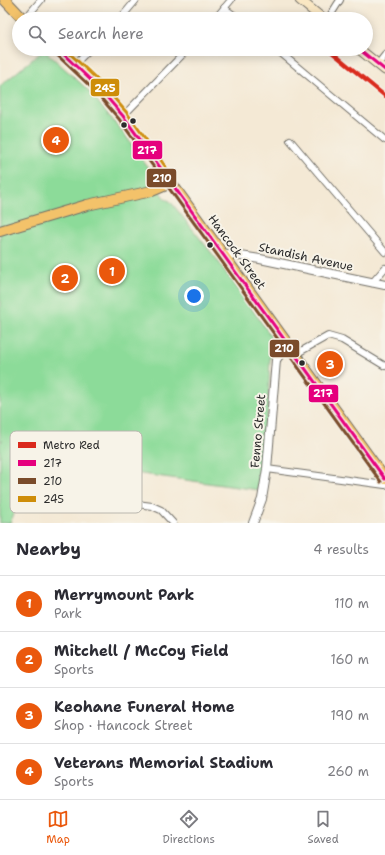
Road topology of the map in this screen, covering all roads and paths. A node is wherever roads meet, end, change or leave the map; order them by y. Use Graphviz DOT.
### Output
graph roads {
  1 [pos="5,0"];
  2 [pos="41,0"];
  3 [pos="136,0"];
  4 [pos="231,0"];
  5 [pos="300,0"];
  6 [pos="340,0"];
  7 [pos="224,8"];
  8 [pos="17,12"];
  9 [pos="30,12"];
  10 [pos="126,12"];
  11 [pos="221,12"];
  12 [pos="229,12"];
  13 [pos="315,12"];
  14 [pos="332,12"];
  15 [pos="385,55"];
  16 [pos="65,56"];
  17 [pos="83,56"];
  18 [pos="181,56"];
  19 [pos="284,56"];
  20 [pos="368,56"];
  21 [pos="378,64"];
  22 [pos="74,65"];
  23 [pos="385,70"];
  24 [pos="123,116"];
  25 [pos="290,140"];
  26 [pos="385,140"];
  27 [pos="171,183"];
  28 [pos="0,231"];
  29 [pos="385,252"];
  30 [pos="221,253"];
  31 [pos="385,268"];
  32 [pos="372,282"];
  33 [pos="385,285"];
  34 [pos="288,343"];
  35 [pos="296,354"];
  36 [pos="385,366"];
  37 [pos="267,469"];
  38 [pos="385,479"];
  39 [pos="385,485"];
  40 [pos="142,505"];
  41 [pos="173,523"];
  42 [pos="253,523"];
  1 -- 8 [label="main road"];
  2 -- 9 [label="street"];
  3 -- 10 [label="street"];
  4 -- 7 [label="street"];
  5 -- 13 [label="main road"];
  6 -- 14 [label="street"];
  7 -- 11 [label="street"];
  7 -- 12 [label="street"];
  15 -- 21 [label="street"];
  16 -- 22 [label="main road, Hancock Street"];
  17 -- 22 [label="street"];
  18 -- 24 [label="street"];
  19 -- 26 [label="street"];
  20 -- 21 [label="main road"];
  21 -- 23 [label="main road"];
  22 -- 24 [label="main road, Hancock Street"];
  24 -- 27 [label="main road, Hancock Street"];
  25 -- 29 [label="street"];
  27 -- 28 [label="main road"];
  27 -- 30 [label="main road, Hancock Street"];
  30 -- 32 [label="street, Standish Avenue"];
  30 -- 34 [label="main road, Hancock Street"];
  31 -- 32 [label="street"];
  32 -- 33 [label="street, Standish Avenue"];
  34 -- 35 [label="main road, Hancock Street"];
  34 -- 37 [label="street, Fenno Street"];
  35 -- 36 [label="street"];
  35 -- 38 [label="main road, Hancock Street"];
  37 -- 39 [label="street"];
  37 -- 42 [label="street, Fenno Street"];
  40 -- 41 [label="street"];
}
